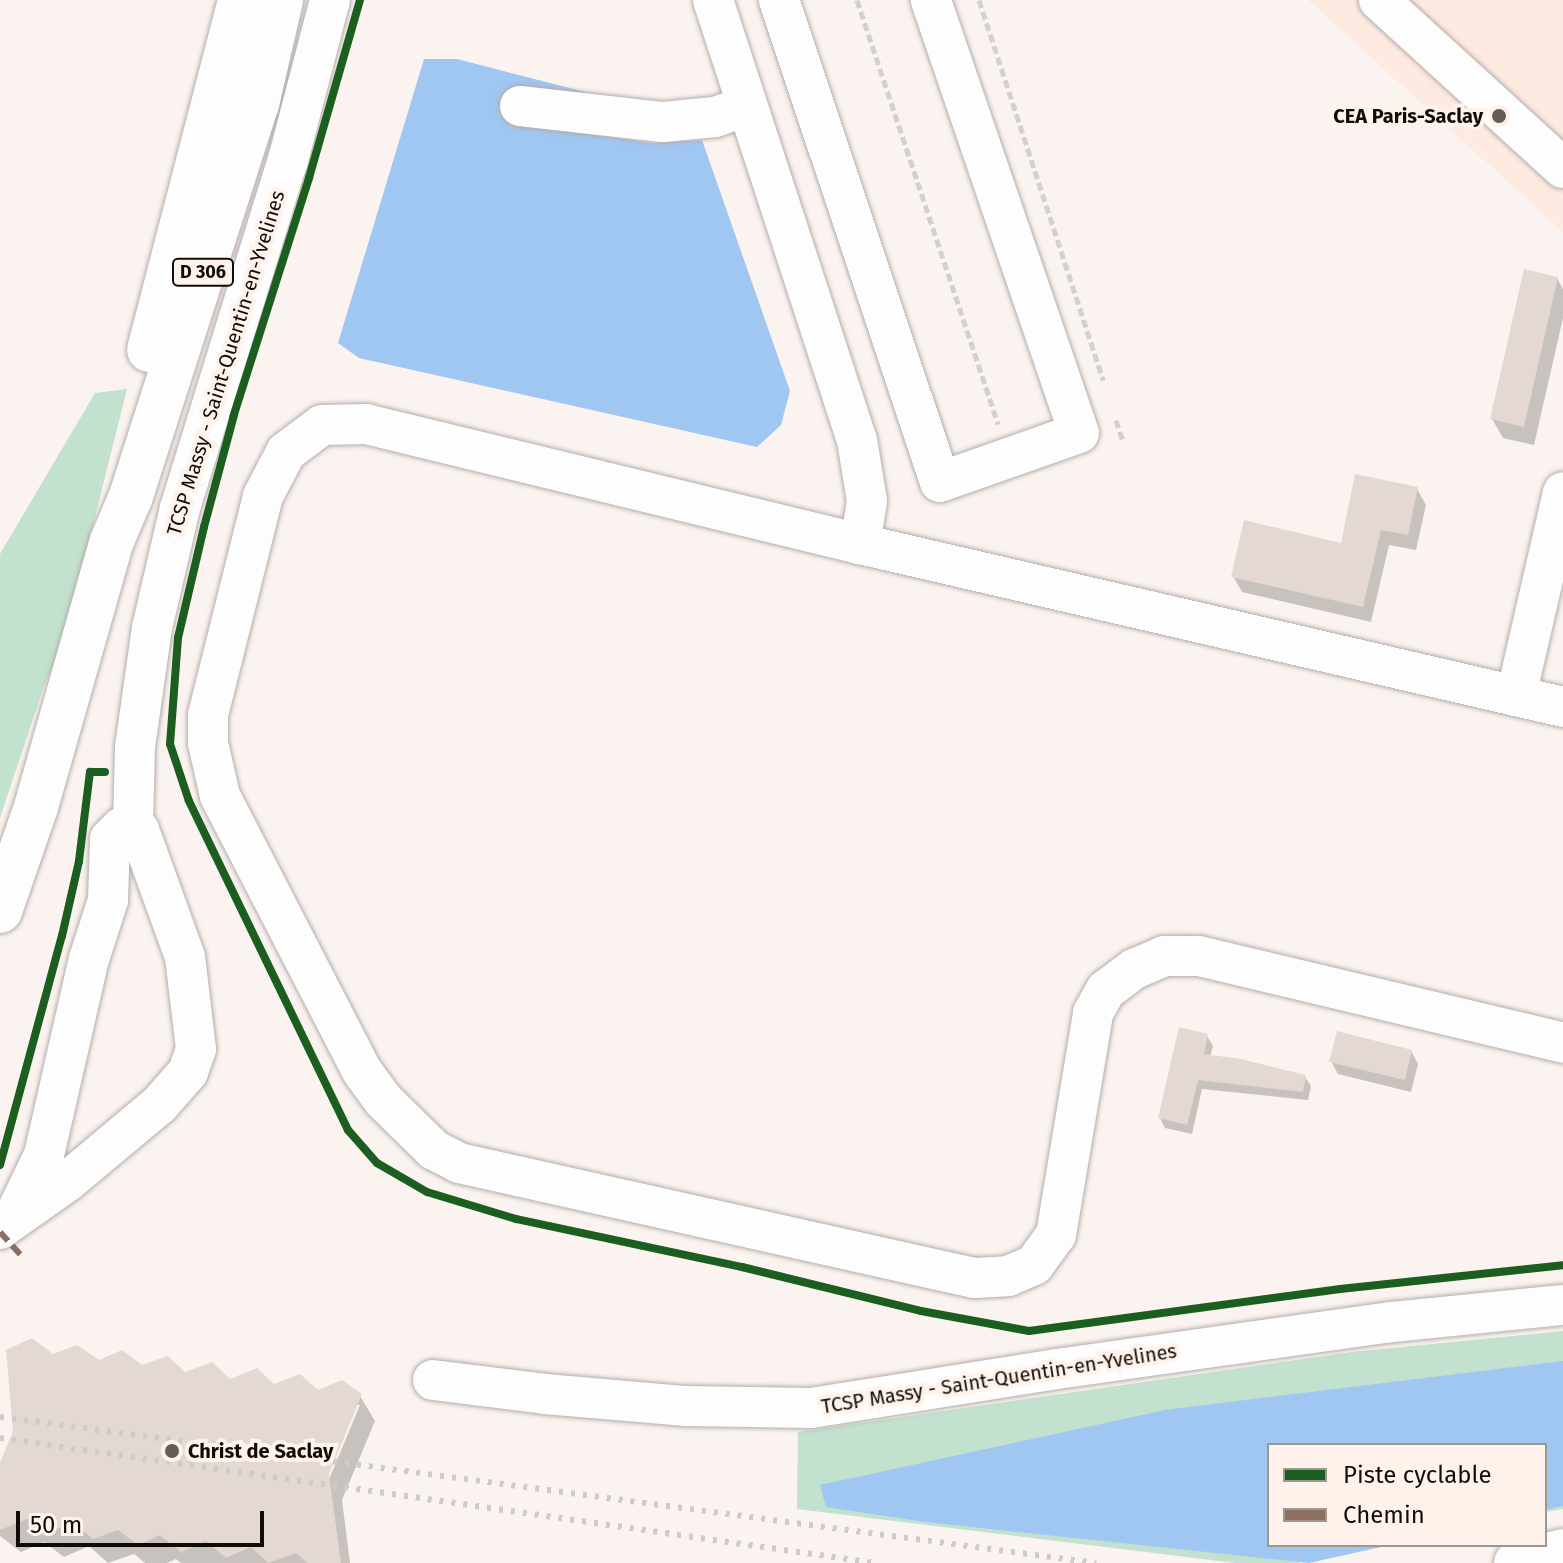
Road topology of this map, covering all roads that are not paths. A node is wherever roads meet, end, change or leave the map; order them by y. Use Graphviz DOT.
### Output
graph roads {
  1 [pos="240,0"];
  2 [pos="281,0"];
  3 [pos="330,0"];
  4 [pos="713,0"];
  5 [pos="779,0"];
  6 [pos="931,0"];
  7 [pos="1379,0"];
  8 [pos="520,106"];
  9 [pos="747,106"];
  10 [pos="1563,168"];
  11 [pos="1563,492"];
  12 [pos="112,541"];
  13 [pos="860,544"];
  14 [pos="1516,696"];
  15 [pos="1563,707"];
  16 [pos="133,825"];
  17 [pos="0,911"];
  18 [pos="1563,1043"];
  19 [pos="6,1224"];
  20 [pos="1563,1305"];
  21 [pos="433,1380"];
  22 [pos="1563,1551"];
  23 [pos="1516,1563"];
  1 -- 12 [label="main road, D 306"];
  2 -- 12 [label="main road, D 306"];
  3 -- 16 [label="lane, TCSP Massy - Saint-Quentin-en-Yvelines"];
  4 -- 9 [label="lane"];
  5 -- 6 [label="lane"];
  7 -- 10 [label="lane"];
  8 -- 9 [label="lane"];
  9 -- 13 [label="lane"];
  11 -- 14 [label="lane"];
  12 -- 17 [label="main road, D 306"];
  13 -- 14 [label="lane"];
  13 -- 18 [label="lane"];
  14 -- 15 [label="lane"];
  16 -- 19 [label="lane"];
  16 -- 19 [label="lane"];
  20 -- 21 [label="lane, TCSP Massy - Saint-Quentin-en-Yvelines"];
  22 -- 23 [label="main road"];
}
